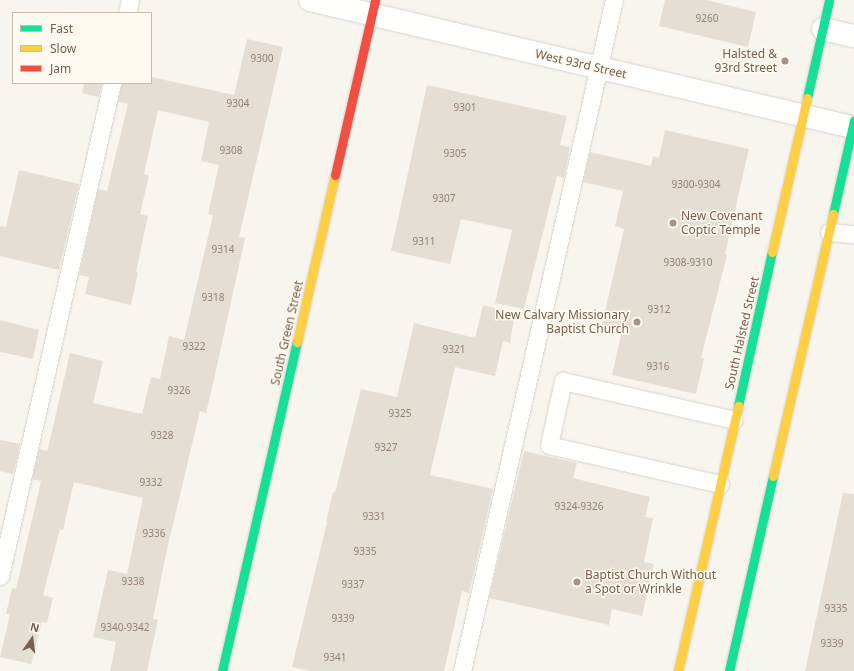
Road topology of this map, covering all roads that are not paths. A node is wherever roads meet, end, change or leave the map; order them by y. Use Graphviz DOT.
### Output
graph roads {
  1 [pos="130,0"];
  2 [pos="310,0"];
  3 [pos="614,0"];
  4 [pos="829,0"];
  5 [pos="374,7"];
  6 [pos="128,12"];
  7 [pos="823,29"];
  8 [pos="854,36"];
  9 [pos="599,68"];
  10 [pos="112,84"];
  11 [pos="803,116"];
  12 [pos="853,123"];
  13 [pos="829,232"];
  14 [pos="854,234"];
  15 [pos="734,420"];
  16 [pos="720,484"];
  17 [pos="0,576"];
  18 [pos="222,671"];
  19 [pos="462,671"];
  20 [pos="678,671"];
  21 [pos="729,671"];
  1 -- 6 [label="lane"];
  2 -- 5 [label="street, West 93rd Street"];
  3 -- 9 [label="lane"];
  4 -- 7 [label="main road, South Halsted Street"];
  5 -- 9 [label="street, West 93rd Street"];
  5 -- 18 [label="main road, South Green Street"];
  7 -- 8 [label="street"];
  7 -- 11 [label="main road, South Halsted Street"];
  9 -- 11 [label="street, West 93rd Street"];
  9 -- 19 [label="lane"];
  10 -- 17 [label="lane"];
  11 -- 12 [label="street, West 93rd Street"];
  11 -- 15 [label="main road, South Halsted Street"];
  12 -- 13 [label="main road"];
  13 -- 14 [label="lane"];
  13 -- 21 [label="main road"];
  15 -- 16 [label="main road, South Halsted Street"];
  15 -- 16 [label="lane"];
  16 -- 20 [label="main road, South Halsted Street"];
}
